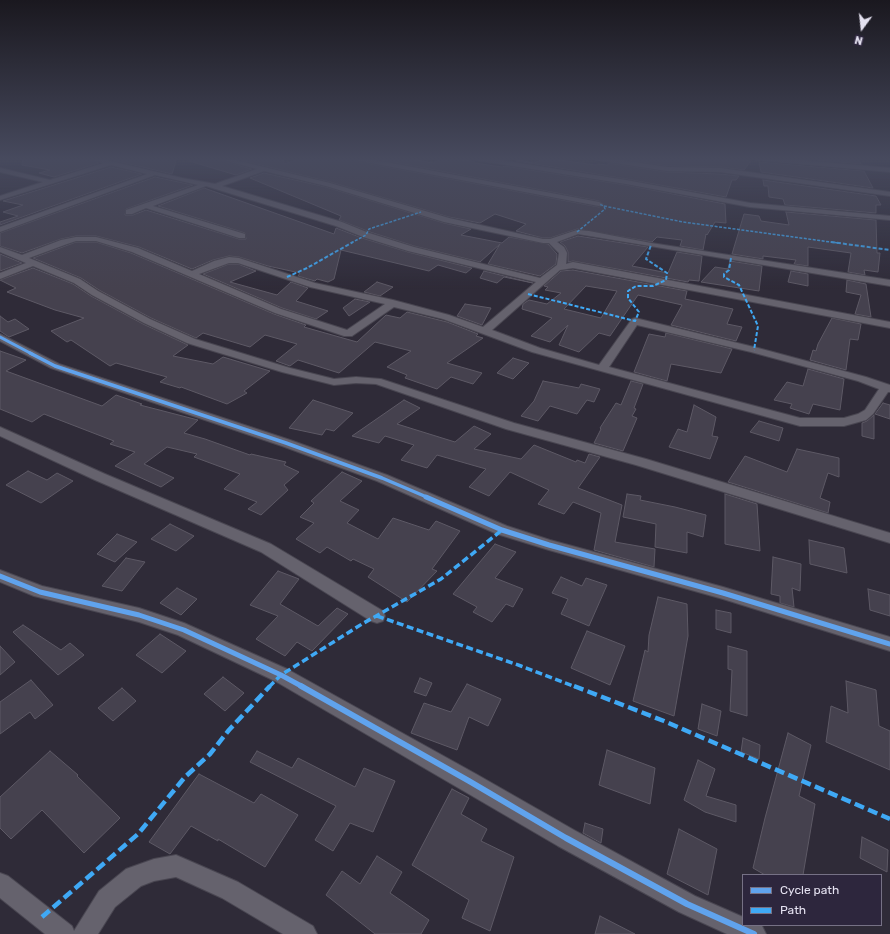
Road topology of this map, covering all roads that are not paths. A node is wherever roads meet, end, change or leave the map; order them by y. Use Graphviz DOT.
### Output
graph roads {
  1 [pos="77,202"];
  2 [pos="159,202"];
  3 [pos="265,202"];
  4 [pos="386,202"];
  5 [pos="586,202"];
  6 [pos="732,202"];
  7 [pos="599,204"];
  8 [pos="147,206"];
  9 [pos="130,212"];
  10 [pos="890,218"];
  11 [pos="0,230"];
  12 [pos="242,236"];
  13 [pos="551,241"];
  14 [pos="0,249"];
  15 [pos="22,258"];
  16 [pos="33,263"];
  17 [pos="561,266"];
  18 [pos="192,274"];
  19 [pos="0,276"];
  20 [pos="542,281"];
  21 [pos="890,283"];
  22 [pos="393,303"];
  23 [pos="890,325"];
  24 [pos="485,331"];
  25 [pos="0,337"];
  26 [pos="602,369"];
  27 [pos="888,388"];
  28 [pos="0,431"];
  29 [pos="890,538"];
  30 [pos="0,576"];
  31 [pos="377,616"];
  32 [pos="890,644"];
  33 [pos="0,884"];
  34 [pos="64,934"];
  35 [pos="85,934"];
  36 [pos="305,934"];
  37 [pos="754,934"];
  1 -- 11 [label="street"];
  2 -- 8 [label="street"];
  3 -- 20 [label="street"];
  4 -- 13 [label="street"];
  5 -- 7 [label="street"];
  6 -- 10 [label="street"];
  8 -- 9 [label="street"];
  8 -- 12 [label="street"];
  13 -- 17 [label="street"];
  13 -- 21 [label="street"];
  14 -- 15 [label="street"];
  15 -- 16 [label="street"];
  15 -- 18 [label="street"];
  16 -- 19 [label="street"];
  16 -- 29 [label="street"];
  17 -- 20 [label="street"];
  17 -- 23 [label="street"];
  18 -- 22 [label="street"];
  18 -- 22 [label="street"];
  20 -- 24 [label="street"];
  22 -- 24 [label="street"];
  24 -- 26 [label="street"];
  25 -- 32 [label="street"];
  26 -- 27 [label="street"];
  26 -- 27 [label="street"];
  28 -- 31 [label="street"];
  30 -- 37 [label="street"];
  33 -- 34 [label="street"];
  35 -- 36 [label="street"];
}
